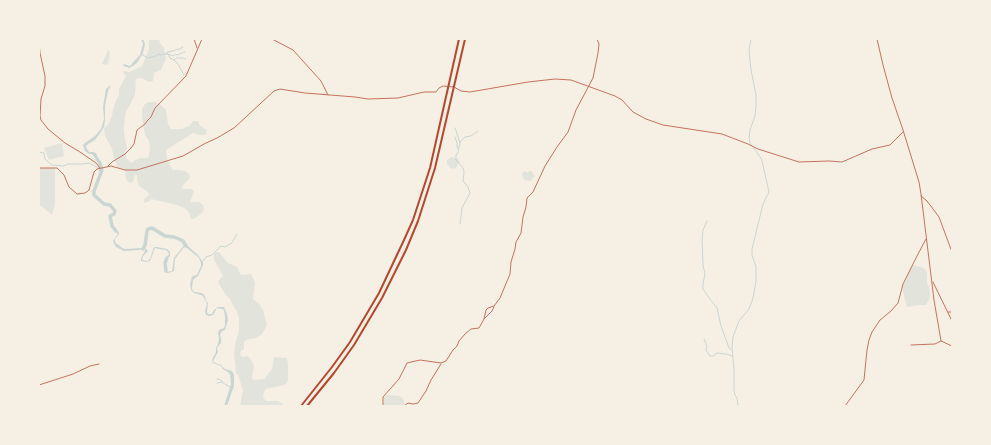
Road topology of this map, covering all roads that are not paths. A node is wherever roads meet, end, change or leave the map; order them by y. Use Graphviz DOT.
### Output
graph roads {
  1 [pos="194,39"];
  2 [pos="202,39"];
  3 [pos="272,39"];
  4 [pos="459,39"];
  5 [pos="464,39"];
  6 [pos="597,39"];
  7 [pos="877,39"];
  8 [pos="39,43"];
  9 [pos="198,48"];
  10 [pos="448,86"];
  11 [pos="588,86"];
  12 [pos="454,88"];
  13 [pos="328,95"];
  14 [pos="903,132"];
  15 [pos="107,167"];
  16 [pos="39,168"];
  17 [pos="100,168"];
  18 [pos="921,196"];
  19 [pos="927,239"];
  20 [pos="952,252"];
  21 [pos="932,281"];
  22 [pos="496,304"];
  23 [pos="947,312"];
  24 [pos="952,312"];
  25 [pos="483,320"];
  26 [pos="952,321"];
  27 [pos="941,341"];
  28 [pos="911,345"];
  29 [pos="952,346"];
  30 [pos="441,363"];
  31 [pos="99,364"];
  32 [pos="39,384"];
  33 [pos="300,406"];
  34 [pos="307,406"];
  35 [pos="383,406"];
  36 [pos="404,406"];
  37 [pos="844,406"];
  1 -- 9 [label="street"];
  2 -- 9 [label="street"];
  3 -- 13 [label="street"];
  4 -- 10 [label="highway"];
  5 -- 12 [label="highway"];
  6 -- 11 [label="street"];
  7 -- 14 [label="street"];
  8 -- 17 [label="street"];
  9 -- 15 [label="street"];
  10 -- 12 [label="street"];
  10 -- 13 [label="street"];
  10 -- 33 [label="highway"];
  11 -- 12 [label="street"];
  11 -- 14 [label="street"];
  11 -- 22 [label="street"];
  12 -- 34 [label="highway"];
  13 -- 15 [label="street"];
  14 -- 18 [label="street"];
  15 -- 17 [label="street"];
  16 -- 17 [label="street"];
  18 -- 19 [label="street"];
  18 -- 20 [label="street"];
  19 -- 21 [label="street"];
  19 -- 37 [label="street"];
  21 -- 23 [label="street"];
  21 -- 27 [label="street"];
  22 -- 25 [label="street"];
  22 -- 25 [label="street"];
  23 -- 24 [label="street"];
  23 -- 26 [label="street"];
  25 -- 30 [label="street"];
  27 -- 28 [label="street"];
  27 -- 29 [label="street"];
  30 -- 35 [label="street"];
  30 -- 36 [label="street"];
  31 -- 32 [label="street"];
}
